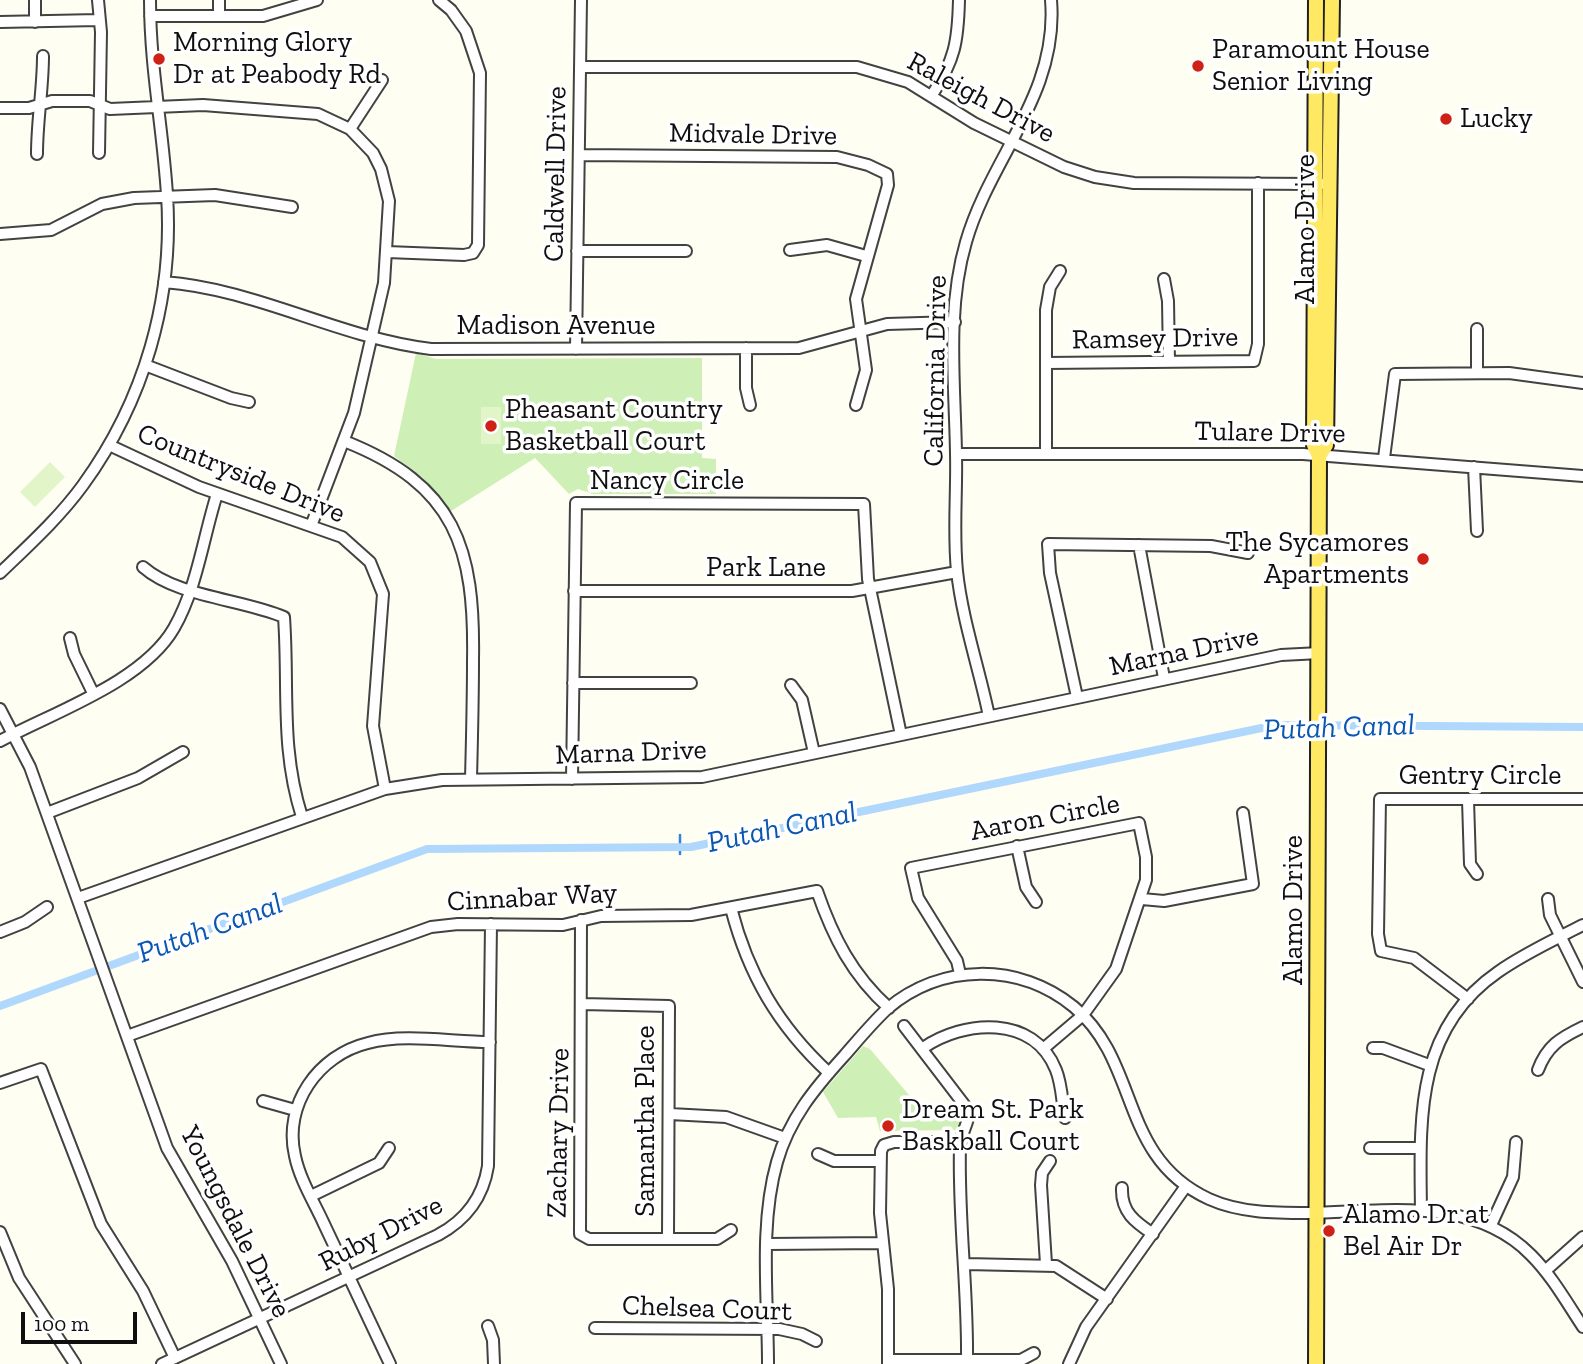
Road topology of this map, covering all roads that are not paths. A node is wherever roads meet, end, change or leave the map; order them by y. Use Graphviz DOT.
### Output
graph roads {
  1 [pos="35,0"];
  2 [pos="98,0"];
  3 [pos="150,0"];
  4 [pos="219,0"];
  5 [pos="317,0"];
  6 [pos="439,0"];
  7 [pos="459,0"];
  8 [pos="581,0"];
  9 [pos="959,0"];
  10 [pos="1051,0"];
  11 [pos="1316,0"];
  12 [pos="1332,0"];
  13 [pos="451,9"];
  14 [pos="150,16"];
  15 [pos="219,16"];
  16 [pos="98,20"];
  17 [pos="0,22"];
  18 [pos="35,22"];
  19 [pos="43,56"];
  20 [pos="580,67"];
  21 [pos="382,80"];
  22 [pos="932,95"];
  23 [pos="100,103"];
  24 [pos="39,105"];
  25 [pos="0,108"];
  26 [pos="156,108"];
  27 [pos="350,129"];
  28 [pos="1014,142"];
  29 [pos="37,153"];
  30 [pos="99,153"];
  31 [pos="579,155"];
  32 [pos="1258,183"];
  33 [pos="1316,184"];
  34 [pos="1331,184"];
  35 [pos="167,195"];
  36 [pos="292,207"];
  37 [pos="0,234"];
  38 [pos="790,250"];
  39 [pos="577,251"];
  40 [pos="685,251"];
  41 [pos="387,252"];
  42 [pos="866,256"];
  43 [pos="1060,271"];
  44 [pos="1164,279"];
  45 [pos="164,282"];
  46 [pos="955,322"];
  47 [pos="1477,330"];
  48 [pos="861,331"];
  49 [pos="373,337"];
  50 [pos="746,348"];
  51 [pos="576,349"];
  52 [pos="1169,362"];
  53 [pos="1046,363"];
  54 [pos="145,365"];
  55 [pos="1477,373"];
  56 [pos="1583,383"];
  57 [pos="250,402"];
  58 [pos="750,405"];
  59 [pos="856,405"];
  60 [pos="344,441"];
  61 [pos="109,445"];
  62 [pos="956,454"];
  63 [pos="1046,454"];
  64 [pos="1320,456"];
  65 [pos="1384,458"];
  66 [pos="1474,467"];
  67 [pos="1583,476"];
  68 [pos="217,494"];
  69 [pos="311,526"];
  70 [pos="1477,531"];
  71 [pos="1139,545"];
  72 [pos="1248,553"];
  73 [pos="143,567"];
  74 [pos="957,572"];
  75 [pos="0,573"];
  76 [pos="870,589"];
  77 [pos="190,590"];
  78 [pos="573,591"];
  79 [pos="70,638"];
  80 [pos="1320,653"];
  81 [pos="1164,678"];
  82 [pos="573,683"];
  83 [pos="691,683"];
  84 [pos="791,685"];
  85 [pos="93,693"];
  86 [pos="1077,697"];
  87 [pos="0,709"];
  88 [pos="989,716"];
  89 [pos="14,733"];
  90 [pos="901,735"];
  91 [pos="0,741"];
  92 [pos="183,752"];
  93 [pos="814,753"];
  94 [pos="471,779"];
  95 [pos="572,779"];
  96 [pos="385,789"];
  97 [pos="1583,799"];
  98 [pos="1468,800"];
  99 [pos="47,813"];
  100 [pos="1243,813"];
  101 [pos="302,817"];
  102 [pos="1017,846"];
  103 [pos="1477,874"];
  104 [pos="78,898"];
  105 [pos="1142,899"];
  106 [pos="1548,899"];
  107 [pos="1035,902"];
  108 [pos="47,907"];
  109 [pos="731,908"];
  110 [pos="581,920"];
  111 [pos="491,925"];
  112 [pos="1583,925"];
  113 [pos="0,932"];
  114 [pos="1560,937"];
  115 [pos="960,974"];
  116 [pos="1583,982"];
  117 [pos="1468,999"];
  118 [pos="582,1004"];
  119 [pos="889,1008"];
  120 [pos="1083,1015"];
  121 [pos="904,1026"];
  122 [pos="1583,1027"];
  123 [pos="127,1036"];
  124 [pos="490,1042"];
  125 [pos="923,1048"];
  126 [pos="1373,1048"];
  127 [pos="1043,1049"];
  128 [pos="1429,1065"];
  129 [pos="1538,1070"];
  130 [pos="829,1073"];
  131 [pos="0,1083"];
  132 [pos="263,1101"];
  133 [pos="295,1110"];
  134 [pos="670,1114"];
  135 [pos="1065,1118"];
  136 [pos="786,1138"];
  137 [pos="960,1142"];
  138 [pos="1516,1142"];
  139 [pos="389,1147"];
  140 [pos="1370,1148"];
  141 [pos="1419,1148"];
  142 [pos="818,1154"];
  143 [pos="880,1161"];
  144 [pos="1050,1161"];
  145 [pos="1186,1186"];
  146 [pos="1122,1188"];
  147 [pos="311,1196"];
  148 [pos="1421,1211"];
  149 [pos="1317,1213"];
  150 [pos="1491,1225"];
  151 [pos="731,1230"];
  152 [pos="0,1232"];
  153 [pos="1153,1234"];
  154 [pos="1583,1237"];
  155 [pos="668,1239"];
  156 [pos="882,1243"];
  157 [pos="768,1244"];
  158 [pos="966,1264"];
  159 [pos="1046,1264"];
  160 [pos="1545,1271"];
  161 [pos="349,1278"];
  162 [pos="1107,1298"];
  163 [pos="260,1318"];
  164 [pos="488,1326"];
  165 [pos="1583,1327"];
  166 [pos="595,1328"];
  167 [pos="768,1329"];
  168 [pos="816,1341"];
  169 [pos="1034,1353"];
  170 [pos="175,1358"];
  171 [pos="967,1360"];
  172 [pos="888,1362"];
  173 [pos="75,1364"];
  174 [pos="162,1364"];
  175 [pos="281,1364"];
  176 [pos="390,1364"];
  177 [pos="494,1364"];
  178 [pos="768,1364"];
  179 [pos="1069,1364"];
  180 [pos="1316,1364"];
  1 -- 18 [label="street"];
  2 -- 16 [label="street"];
  3 -- 14 [label="street"];
  4 -- 15 [label="street"];
  5 -- 15 [label="street"];
  6 -- 13 [label="street"];
  7 -- 13 [label="street"];
  8 -- 20 [label="street, Caldwell Drive"];
  9 -- 22 [label="street"];
  10 -- 28 [label="street, California Drive"];
  11 -- 33 [label="main road, Alamo Drive"];
  12 -- 34 [label="main road, Alamo Drive"];
  13 -- 41 [label="street"];
  14 -- 15 [label="street"];
  14 -- 26 [label="street"];
  16 -- 18 [label="street"];
  16 -- 23 [label="street"];
  17 -- 18 [label="street"];
  19 -- 24 [label="street"];
  20 -- 22 [label="street, Raleigh Drive"];
  20 -- 31 [label="street, Caldwell Drive"];
  21 -- 27 [label="street"];
  22 -- 28 [label="street, Raleigh Drive"];
  23 -- 24 [label="street"];
  23 -- 26 [label="street"];
  23 -- 30 [label="street"];
  24 -- 25 [label="street"];
  24 -- 29 [label="street"];
  26 -- 27 [label="street"];
  26 -- 35 [label="street"];
  27 -- 41 [label="street"];
  28 -- 32 [label="street, Raleigh Drive"];
  28 -- 46 [label="street, California Drive"];
  31 -- 39 [label="street, Caldwell Drive"];
  31 -- 42 [label="street, Midvale Drive"];
  32 -- 33 [label="street, Raleigh Drive"];
  32 -- 52 [label="street, Ramsey Drive"];
  33 -- 34 [label="street, Raleigh Drive"];
  33 -- 64 [label="main road, Alamo Drive"];
  34 -- 64 [label="main road, Alamo Drive"];
  35 -- 36 [label="street"];
  35 -- 37 [label="street"];
  35 -- 45 [label="street"];
  38 -- 42 [label="street"];
  39 -- 40 [label="street"];
  39 -- 51 [label="street, Caldwell Drive"];
  41 -- 49 [label="street"];
  42 -- 48 [label="street, Midvale Drive"];
  43 -- 53 [label="street"];
  44 -- 52 [label="street"];
  45 -- 49 [label="street, Madison Avenue"];
  45 -- 54 [label="street"];
  46 -- 48 [label="street, Madison Avenue"];
  46 -- 62 [label="street, California Drive"];
  47 -- 55 [label="street"];
  48 -- 50 [label="street, Madison Avenue"];
  48 -- 59 [label="street, Midvale Drive"];
  49 -- 51 [label="street, Madison Avenue"];
  49 -- 60 [label="street"];
  50 -- 51 [label="street, Madison Avenue"];
  50 -- 58 [label="street"];
  52 -- 53 [label="street, Ramsey Drive"];
  53 -- 63 [label="street"];
  54 -- 57 [label="street"];
  54 -- 61 [label="street"];
  55 -- 56 [label="street"];
  55 -- 65 [label="street"];
  60 -- 69 [label="street"];
  60 -- 94 [label="street"];
  61 -- 68 [label="street, Countryside Drive"];
  61 -- 75 [label="street"];
  62 -- 63 [label="street, Tulare Drive"];
  62 -- 74 [label="street, California Drive"];
  63 -- 64 [label="street, Tulare Drive"];
  64 -- 65 [label="street, Tulare Drive"];
  64 -- 80 [label="main road, Alamo Drive"];
  65 -- 66 [label="street, Tulare Drive"];
  66 -- 67 [label="street, Tulare Drive"];
  66 -- 70 [label="street"];
  68 -- 69 [label="street, Countryside Drive"];
  68 -- 77 [label="street"];
  69 -- 96 [label="street, Countryside Drive"];
  71 -- 72 [label="street"];
  71 -- 81 [label="street"];
  71 -- 86 [label="street"];
  73 -- 77 [label="street"];
  74 -- 76 [label="street, Park Lane"];
  74 -- 88 [label="street, California Drive"];
  76 -- 78 [label="street, Park Lane"];
  76 -- 78 [label="street, Nancy Circle"];
  76 -- 90 [label="street"];
  77 -- 85 [label="street"];
  77 -- 101 [label="street"];
  78 -- 82 [label="street, Nancy Circle"];
  79 -- 85 [label="street"];
  80 -- 81 [label="street, Marna Drive"];
  80 -- 149 [label="main road, Alamo Drive"];
  81 -- 86 [label="street, Marna Drive"];
  82 -- 83 [label="street"];
  82 -- 95 [label="street, Nancy Circle"];
  84 -- 93 [label="street"];
  85 -- 89 [label="street"];
  86 -- 88 [label="street, Marna Drive"];
  87 -- 89 [label="street, Youngsdale Drive"];
  88 -- 90 [label="street, Marna Drive"];
  89 -- 91 [label="street"];
  89 -- 99 [label="street, Youngsdale Drive"];
  90 -- 93 [label="street, Marna Drive"];
  92 -- 99 [label="street"];
  93 -- 95 [label="street, Marna Drive"];
  94 -- 95 [label="street, Marna Drive"];
  94 -- 96 [label="street, Marna Drive"];
  96 -- 101 [label="street, Marna Drive"];
  97 -- 98 [label="street, Gentry Circle"];
  98 -- 103 [label="street"];
  98 -- 117 [label="street, Gentry Circle"];
  99 -- 104 [label="street, Youngsdale Drive"];
  100 -- 105 [label="street"];
  101 -- 104 [label="street, Marna Drive"];
  102 -- 105 [label="street, Aaron Circle"];
  102 -- 107 [label="street"];
  102 -- 115 [label="street, Aaron Circle"];
  104 -- 123 [label="street, Youngsdale Drive"];
  105 -- 120 [label="street, Aaron Circle"];
  106 -- 114 [label="street"];
  108 -- 113 [label="street"];
  109 -- 110 [label="street, Cinnabar Way"];
  109 -- 119 [label="street, Cinnabar Way"];
  109 -- 130 [label="street"];
  110 -- 111 [label="street, Cinnabar Way"];
  110 -- 118 [label="street, Zachary Drive"];
  111 -- 123 [label="street, Cinnabar Way"];
  111 -- 124 [label="street, Ruby Drive"];
  112 -- 114 [label="street"];
  114 -- 116 [label="street"];
  114 -- 117 [label="street"];
  115 -- 119 [label="street"];
  115 -- 120 [label="street"];
  117 -- 128 [label="street"];
  118 -- 134 [label="street, Samantha Place"];
  118 -- 155 [label="street, Zachary Drive"];
  119 -- 130 [label="street"];
  120 -- 127 [label="street, Aaron Circle"];
  120 -- 145 [label="street"];
  121 -- 125 [label="street"];
  122 -- 129 [label="street"];
  123 -- 163 [label="street, Youngsdale Drive"];
  124 -- 133 [label="street"];
  124 -- 161 [label="street, Ruby Drive"];
  125 -- 127 [label="street"];
  125 -- 137 [label="street"];
  126 -- 128 [label="street"];
  127 -- 135 [label="street"];
  128 -- 141 [label="street"];
  130 -- 136 [label="street"];
  131 -- 170 [label="street"];
  132 -- 133 [label="street"];
  133 -- 147 [label="street"];
  134 -- 136 [label="street"];
  134 -- 155 [label="street, Samantha Place"];
  136 -- 157 [label="street"];
  137 -- 143 [label="street"];
  137 -- 158 [label="street"];
  138 -- 150 [label="street"];
  139 -- 147 [label="street"];
  140 -- 141 [label="street"];
  141 -- 148 [label="street"];
  142 -- 143 [label="street"];
  143 -- 156 [label="street"];
  144 -- 159 [label="street"];
  145 -- 149 [label="street"];
  145 -- 153 [label="street"];
  146 -- 153 [label="street"];
  147 -- 161 [label="street"];
  148 -- 149 [label="street"];
  148 -- 150 [label="street"];
  149 -- 180 [label="main road, Alamo Drive"];
  150 -- 160 [label="street"];
  151 -- 155 [label="street, Zachary Drive"];
  152 -- 173 [label="street"];
  153 -- 162 [label="street"];
  154 -- 160 [label="street"];
  156 -- 157 [label="street"];
  156 -- 172 [label="street"];
  157 -- 167 [label="street"];
  158 -- 159 [label="street"];
  158 -- 171 [label="street"];
  159 -- 162 [label="street"];
  160 -- 165 [label="street"];
  161 -- 163 [label="street, Ruby Drive"];
  161 -- 176 [label="street"];
  162 -- 179 [label="street"];
  163 -- 170 [label="street, Ruby Drive"];
  163 -- 175 [label="street, Youngsdale Drive"];
  164 -- 177 [label="street"];
  166 -- 167 [label="street, Chelsea Court"];
  167 -- 168 [label="street, Chelsea Court"];
  167 -- 178 [label="street"];
  169 -- 171 [label="street"];
  170 -- 174 [label="street, Ruby Drive"];
  171 -- 172 [label="street"];
}
